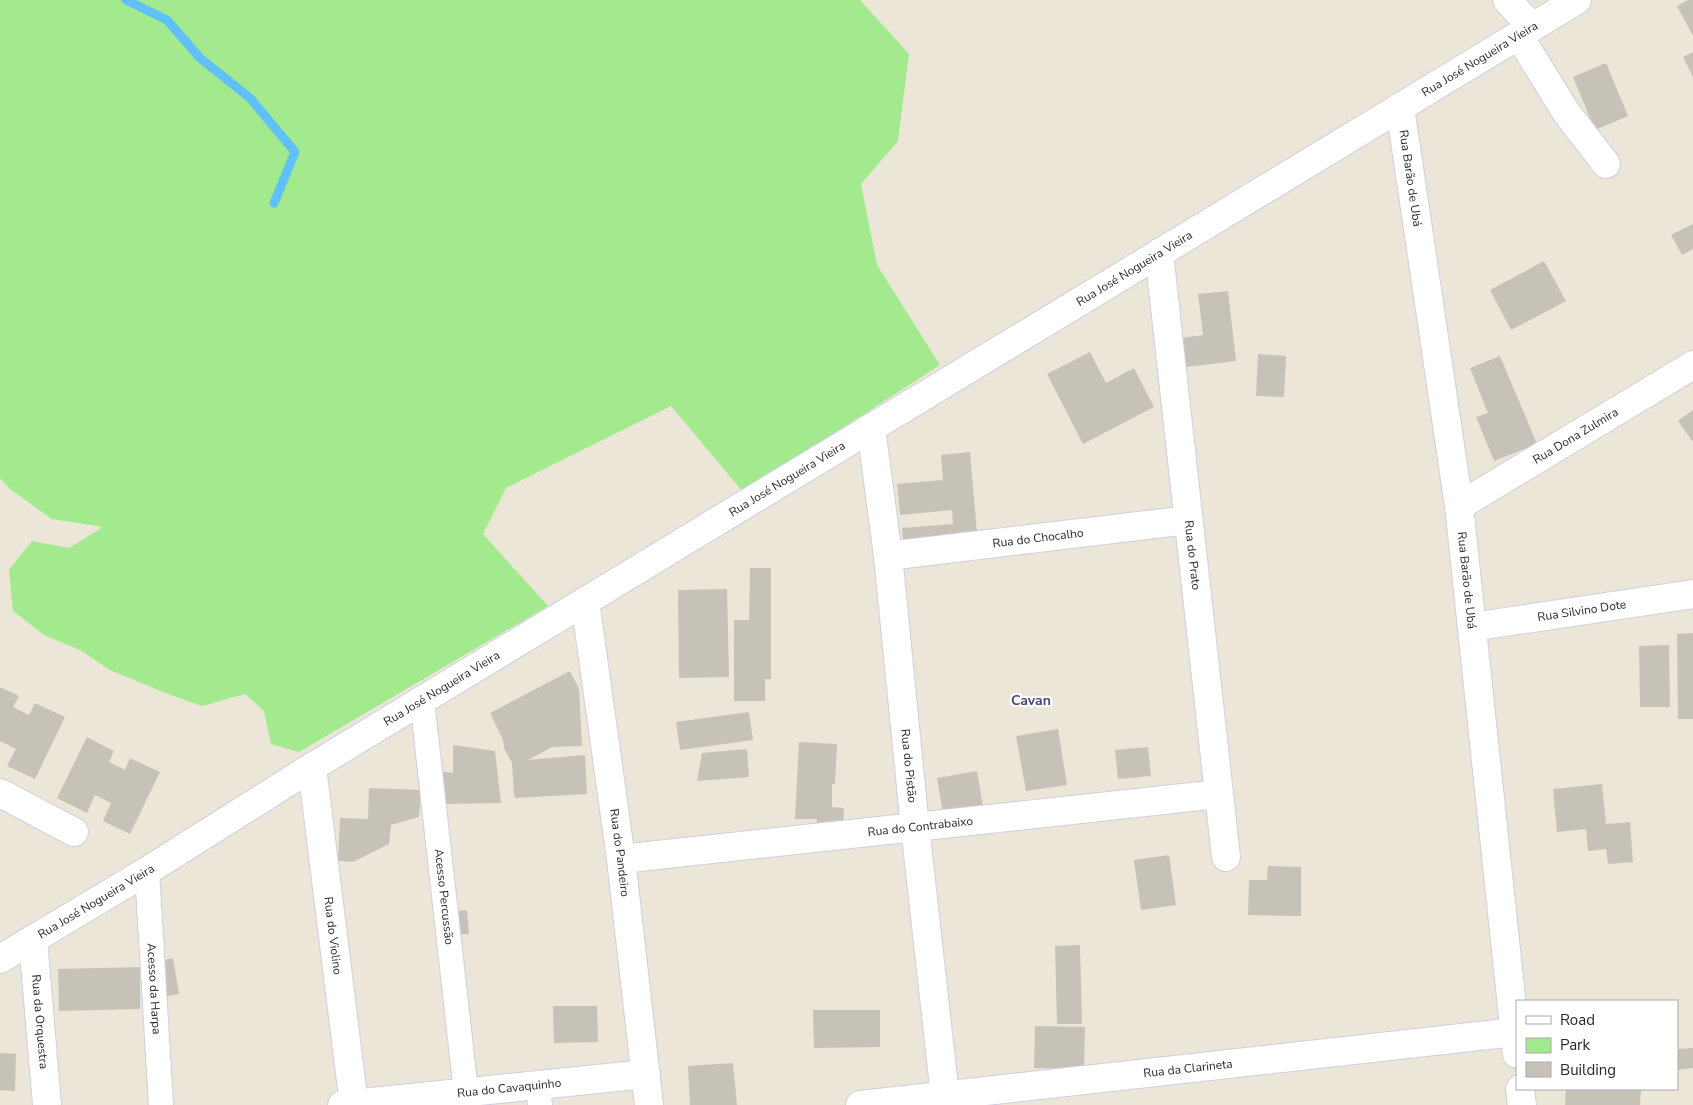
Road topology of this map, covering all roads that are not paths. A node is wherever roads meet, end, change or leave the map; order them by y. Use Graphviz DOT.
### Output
graph roads {
  1 [pos="1507,0"];
  2 [pos="1577,0"];
  3 [pos="1526,31"];
  4 [pos="1400,106"];
  5 [pos="1606,164"];
  6 [pos="1159,253"];
  7 [pos="1693,365"];
  8 [pos="871,428"];
  9 [pos="1459,506"];
  10 [pos="1188,520"];
  11 [pos="888,556"];
  12 [pos="1693,594"];
  13 [pos="585,600"];
  14 [pos="1472,627"];
  15 [pos="422,700"];
  16 [pos="312,766"];
  17 [pos="0,794"];
  18 [pos="1219,794"];
  19 [pos="915,827"];
  20 [pos="74,832"];
  21 [pos="1226,857"];
  22 [pos="621,859"];
  23 [pos="147,871"];
  24 [pos="32,940"];
  25 [pos="0,959"];
  26 [pos="1516,1043"];
  27 [pos="646,1074"];
  28 [pos="1520,1090"];
  29 [pos="466,1092"];
  30 [pos="539,1095"];
  31 [pos="946,1100"];
  32 [pos="47,1105"];
  33 [pos="161,1105"];
  34 [pos="350,1105"];
  35 [pos="649,1105"];
  36 [pos="860,1105"];
  37 [pos="1522,1105"];
  1 -- 3 [label="street"];
  2 -- 3 [label="street, Rua José Nogueira Vieira"];
  3 -- 4 [label="street, Rua José Nogueira Vieira"];
  3 -- 5 [label="street"];
  4 -- 6 [label="street, Rua José Nogueira Vieira"];
  4 -- 9 [label="street, Rua Barão de Ubá"];
  6 -- 8 [label="street, Rua José Nogueira Vieira"];
  6 -- 10 [label="street, Rua do Prato"];
  7 -- 9 [label="street, Rua Dona Zulmira"];
  8 -- 11 [label="street, Rua do Pistão"];
  8 -- 13 [label="street, Rua José Nogueira Vieira"];
  9 -- 14 [label="street, Rua Barão de Ubá"];
  10 -- 11 [label="street, Rua do Chocalho"];
  10 -- 18 [label="street, Rua do Prato"];
  11 -- 19 [label="street, Rua do Pistão"];
  12 -- 14 [label="street, Rua Silvino Dote"];
  13 -- 15 [label="street, Rua José Nogueira Vieira"];
  13 -- 22 [label="street, Rua do Pandeiro"];
  14 -- 26 [label="street, Rua Barão de Ubá"];
  15 -- 16 [label="street, Rua José Nogueira Vieira"];
  15 -- 29 [label="street, Acesso Percussão"];
  16 -- 23 [label="street, Rua José Nogueira Vieira"];
  16 -- 34 [label="street, Rua do Violino"];
  17 -- 20 [label="street"];
  18 -- 19 [label="street, Rua do Contrabaixo"];
  18 -- 21 [label="street, Rua do Prato"];
  19 -- 22 [label="street, Rua do Contrabaixo"];
  19 -- 31 [label="street, Rua do Pistão"];
  22 -- 27 [label="street, Rua do Pandeiro"];
  23 -- 24 [label="street, Rua José Nogueira Vieira"];
  23 -- 33 [label="street, Acesso da Harpa"];
  24 -- 25 [label="street, Rua José Nogueira Vieira"];
  24 -- 32 [label="street, Rua da Orquestra"];
  26 -- 31 [label="street, Rua da Clarineta"];
  27 -- 30 [label="street, Rua do Cavaquinho"];
  27 -- 35 [label="street, Rua do Pandeiro"];
  28 -- 37 [label="street"];
  29 -- 30 [label="street, Rua do Cavaquinho"];
  29 -- 34 [label="street, Rua do Cavaquinho"];
  31 -- 36 [label="street, Rua da Clarineta"];
}
